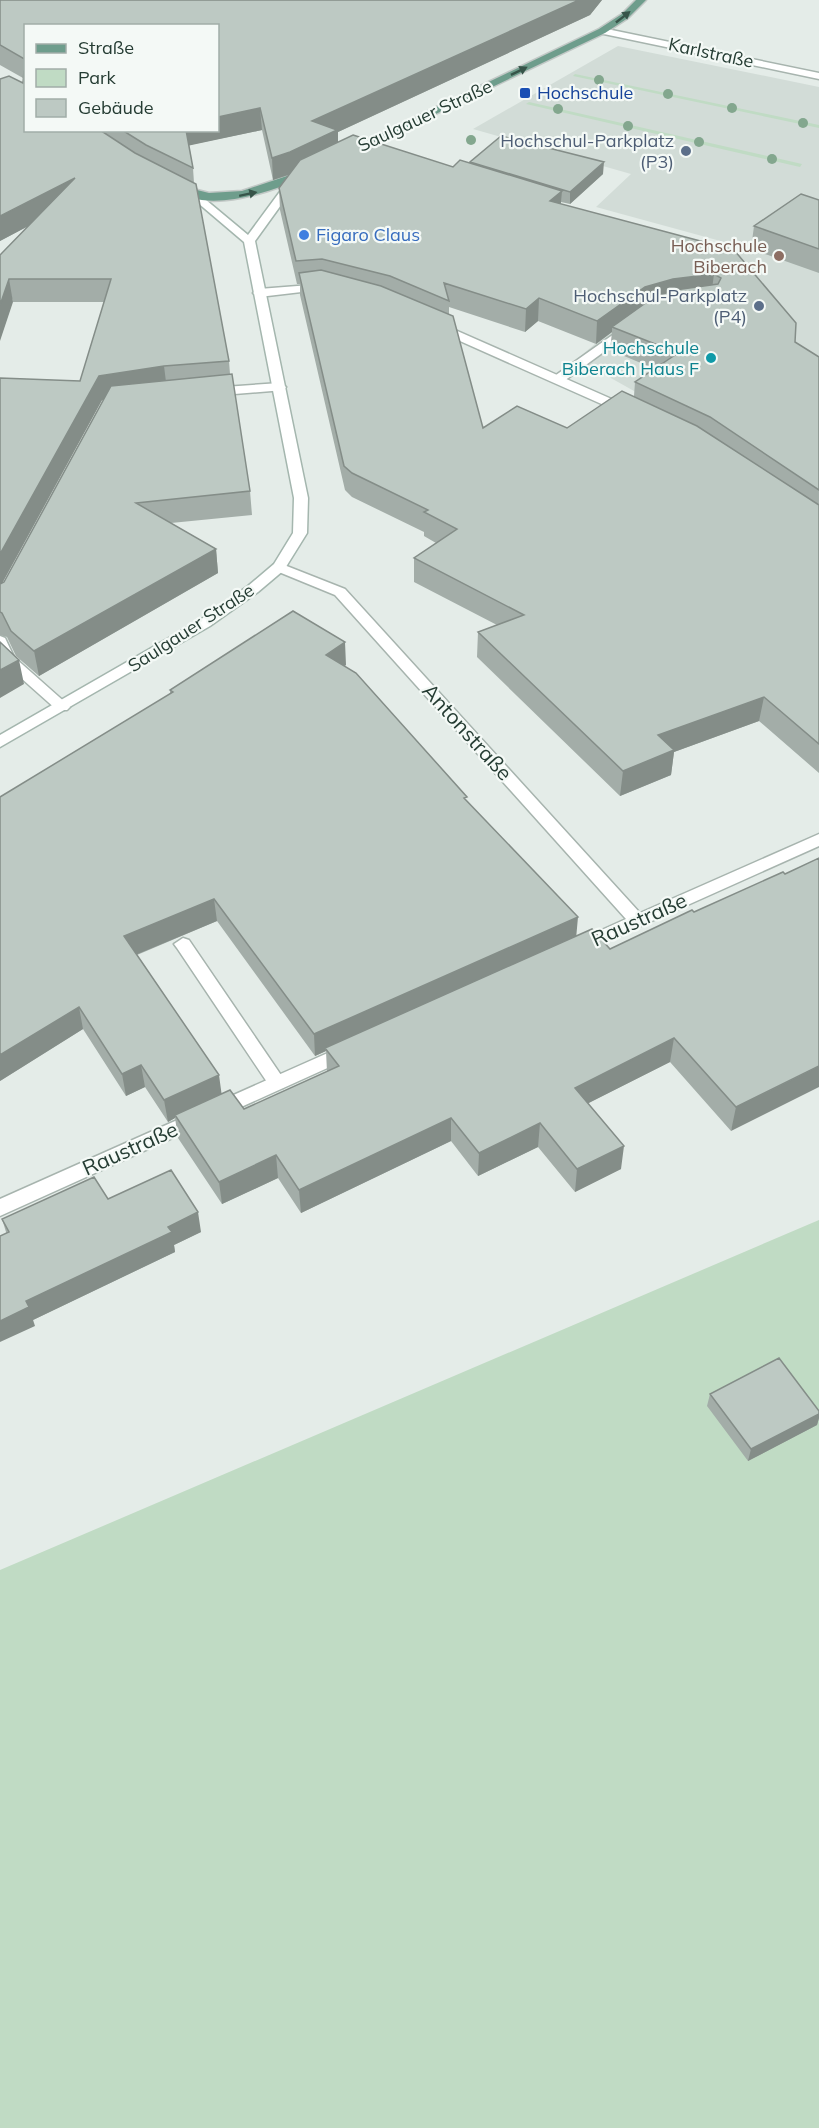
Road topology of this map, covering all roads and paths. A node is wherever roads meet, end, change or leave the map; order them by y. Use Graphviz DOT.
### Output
graph roads {
  1 [pos="641,0"];
  2 [pos="602,31"];
  3 [pos="819,76"];
  4 [pos="338,157"];
  5 [pos="319,166"];
  6 [pos="296,177"];
  7 [pos="164,182"];
  8 [pos="196,197"];
  9 [pos="249,241"];
  10 [pos="332,290"];
  11 [pos="259,293"];
  12 [pos="637,322"];
  13 [pos="429,323"];
  14 [pos="560,378"];
  15 [pos="280,387"];
  16 [pos="201,393"];
  17 [pos="636,414"];
  18 [pos="279,567"];
  19 [pos="0,641"];
  20 [pos="62,707"];
  21 [pos="0,742"];
  22 [pos="819,840"];
  23 [pos="638,921"];
  24 [pos="183,944"];
  25 [pos="564,954"];
  26 [pos="362,1045"];
  27 [pos="277,1083"];
  28 [pos="0,1208"];
  2 -- 1 [label="main road, Saulgauer Straße, one-way"];
  2 -- 3 [label="street, Karlstraße"];
  4 -- 2 [label="main road, Saulgauer Straße, one-way"];
  5 -- 6 [label="main road"];
  8 -- 6 [label="main road, one-way"];
  6 -- 9 [label="street"];
  7 -- 8 [label="main road"];
  8 -- 9 [label="street"];
  9 -- 11 [label="street, Saulgauer Straße"];
  10 -- 11 [label="street"];
  11 -- 15 [label="street, Saulgauer Straße"];
  12 -- 14 [label="street"];
  13 -- 14 [label="street"];
  14 -- 17 [label="street"];
  15 -- 16 [label="street"];
  15 -- 18 [label="street, Saulgauer Straße"];
  18 -- 20 [label="street, Saulgauer Straße"];
  18 -- 23 [label="street, Antonstraße"];
  19 -- 20 [label="street"];
  20 -- 21 [label="street, Saulgauer Straße"];
  22 -- 23 [label="street, Raustraße"];
  23 -- 25 [label="street, Raustraße"];
  24 -- 27 [label="street"];
  26 -- 27 [label="street, Raustraße"];
  27 -- 28 [label="street, Raustraße"];
}
